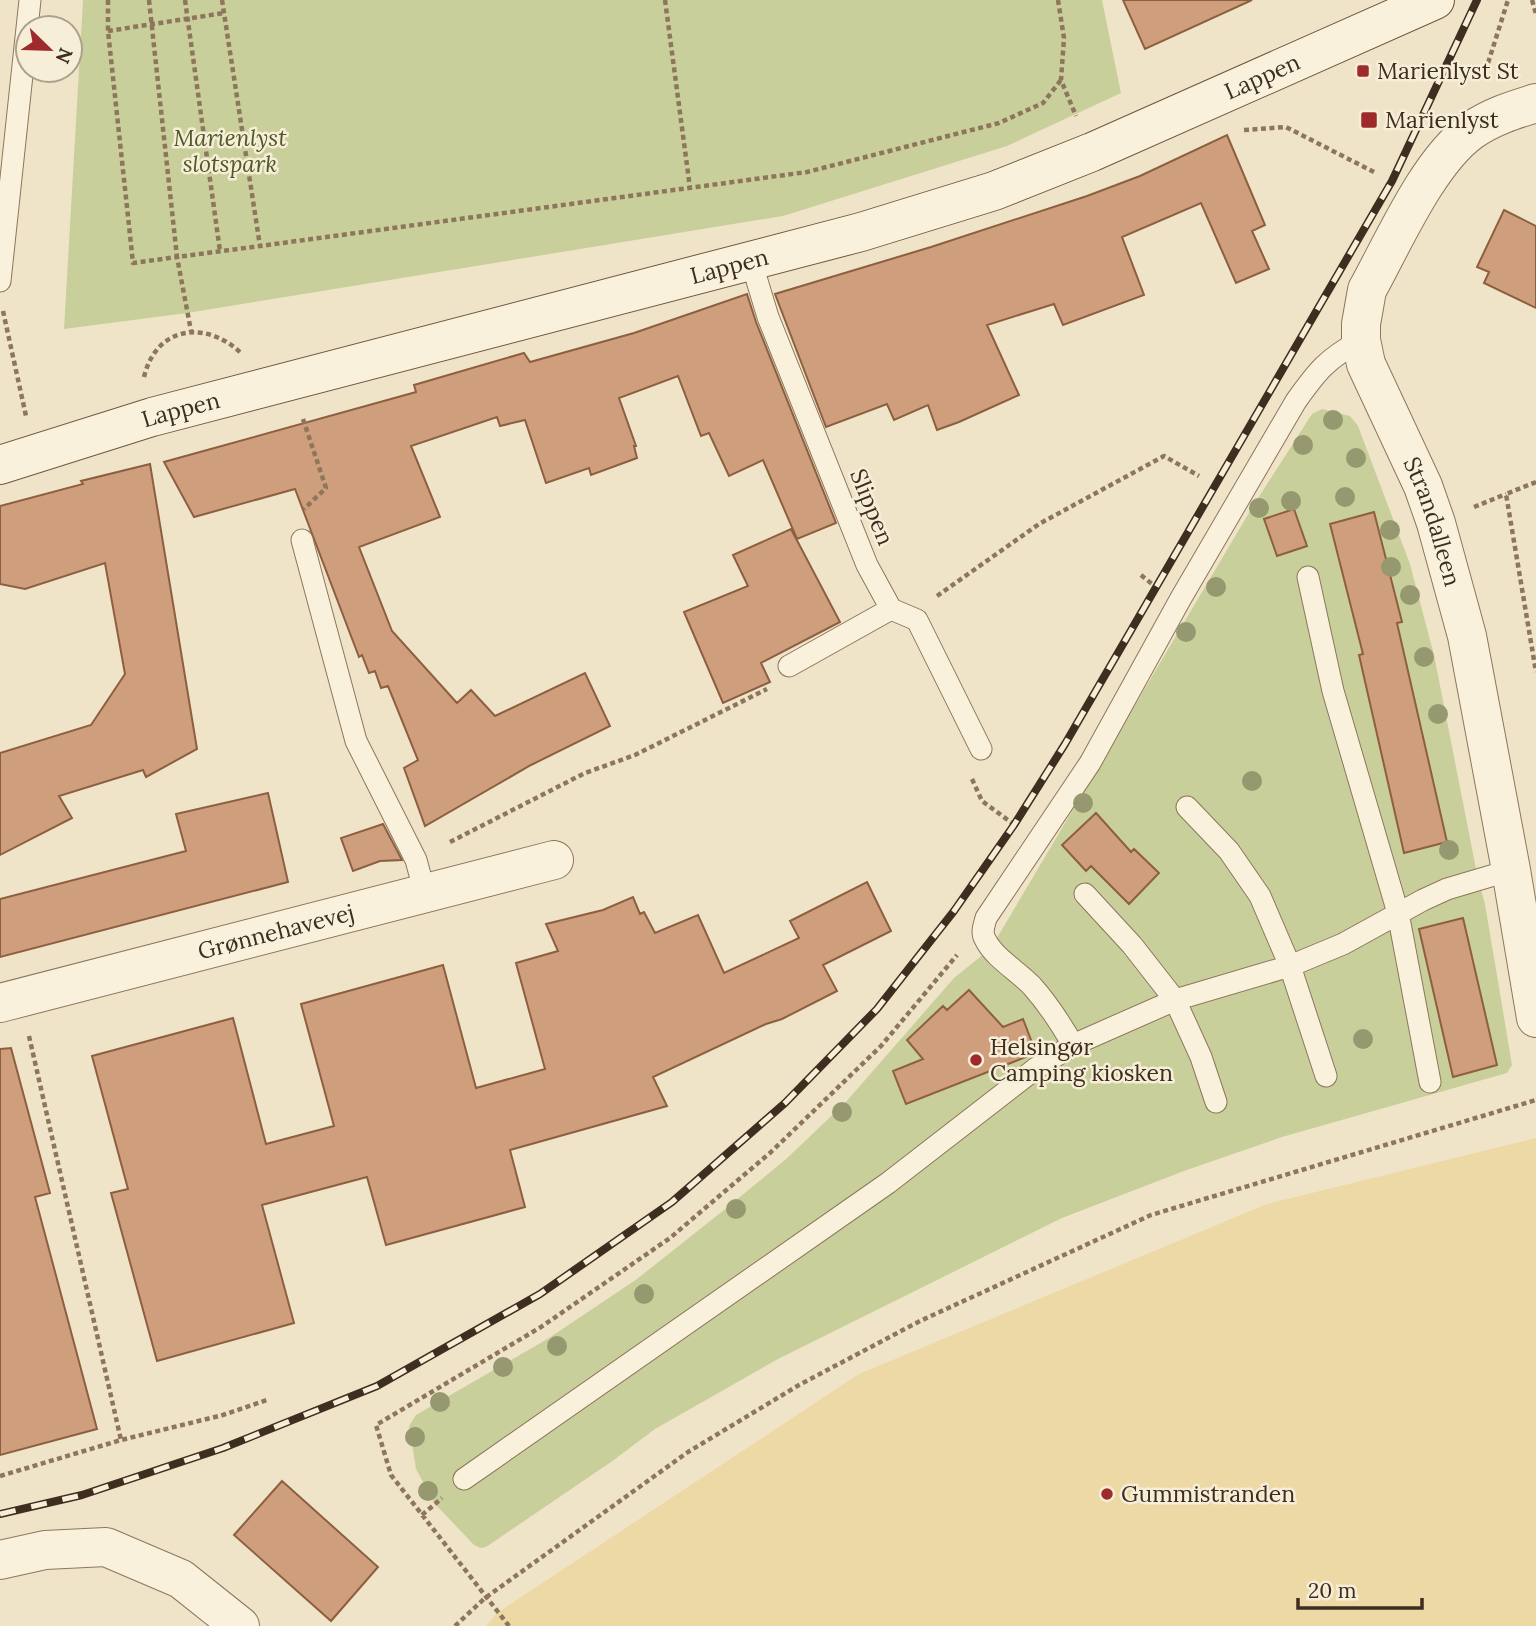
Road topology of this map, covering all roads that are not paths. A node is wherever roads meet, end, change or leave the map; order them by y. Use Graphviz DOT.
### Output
graph roads {
  1 [pos="30,0"];
  2 [pos="1435,0"];
  3 [pos="1536,103"];
  4 [pos="751,261"];
  5 [pos="0,282"];
  6 [pos="1361,340"];
  7 [pos="17,460"];
  8 [pos="302,540"];
  9 [pos="1308,577"];
  10 [pos="891,609"];
  11 [pos="789,666"];
  12 [pos="981,749"];
  13 [pos="1187,807"];
  14 [pos="554,860"];
  15 [pos="1511,870"];
  16 [pos="421,876"];
  17 [pos="1085,894"];
  18 [pos="1398,913"];
  19 [pos="1290,965"];
  20 [pos="1175,1000"];
  21 [pos="10,1001"];
  22 [pos="1536,1018"];
  23 [pos="1073,1045"];
  24 [pos="1326,1076"];
  25 [pos="1430,1082"];
  26 [pos="1216,1102"];
  27 [pos="464,1479"];
  28 [pos="0,1560"];
  29 [pos="240,1626"];
  1 -- 5 [label="lane"];
  2 -- 4 [label="street, Lappen"];
  3 -- 6 [label="street, Strandalleen"];
  4 -- 7 [label="street, Lappen"];
  4 -- 10 [label="lane, Slippen"];
  6 -- 15 [label="street, Strandalleen"];
  6 -- 23 [label="lane"];
  8 -- 16 [label="lane"];
  9 -- 18 [label="lane"];
  10 -- 11 [label="lane"];
  10 -- 12 [label="lane"];
  13 -- 19 [label="lane"];
  14 -- 16 [label="street, Grønnehavevej"];
  15 -- 18 [label="lane"];
  15 -- 22 [label="street, Strandalleen"];
  16 -- 21 [label="street, Grønnehavevej"];
  17 -- 20 [label="lane"];
  18 -- 19 [label="lane"];
  18 -- 25 [label="lane"];
  19 -- 20 [label="lane"];
  19 -- 24 [label="lane"];
  20 -- 23 [label="lane"];
  20 -- 26 [label="lane"];
  23 -- 27 [label="lane"];
  28 -- 29 [label="street"];
}
